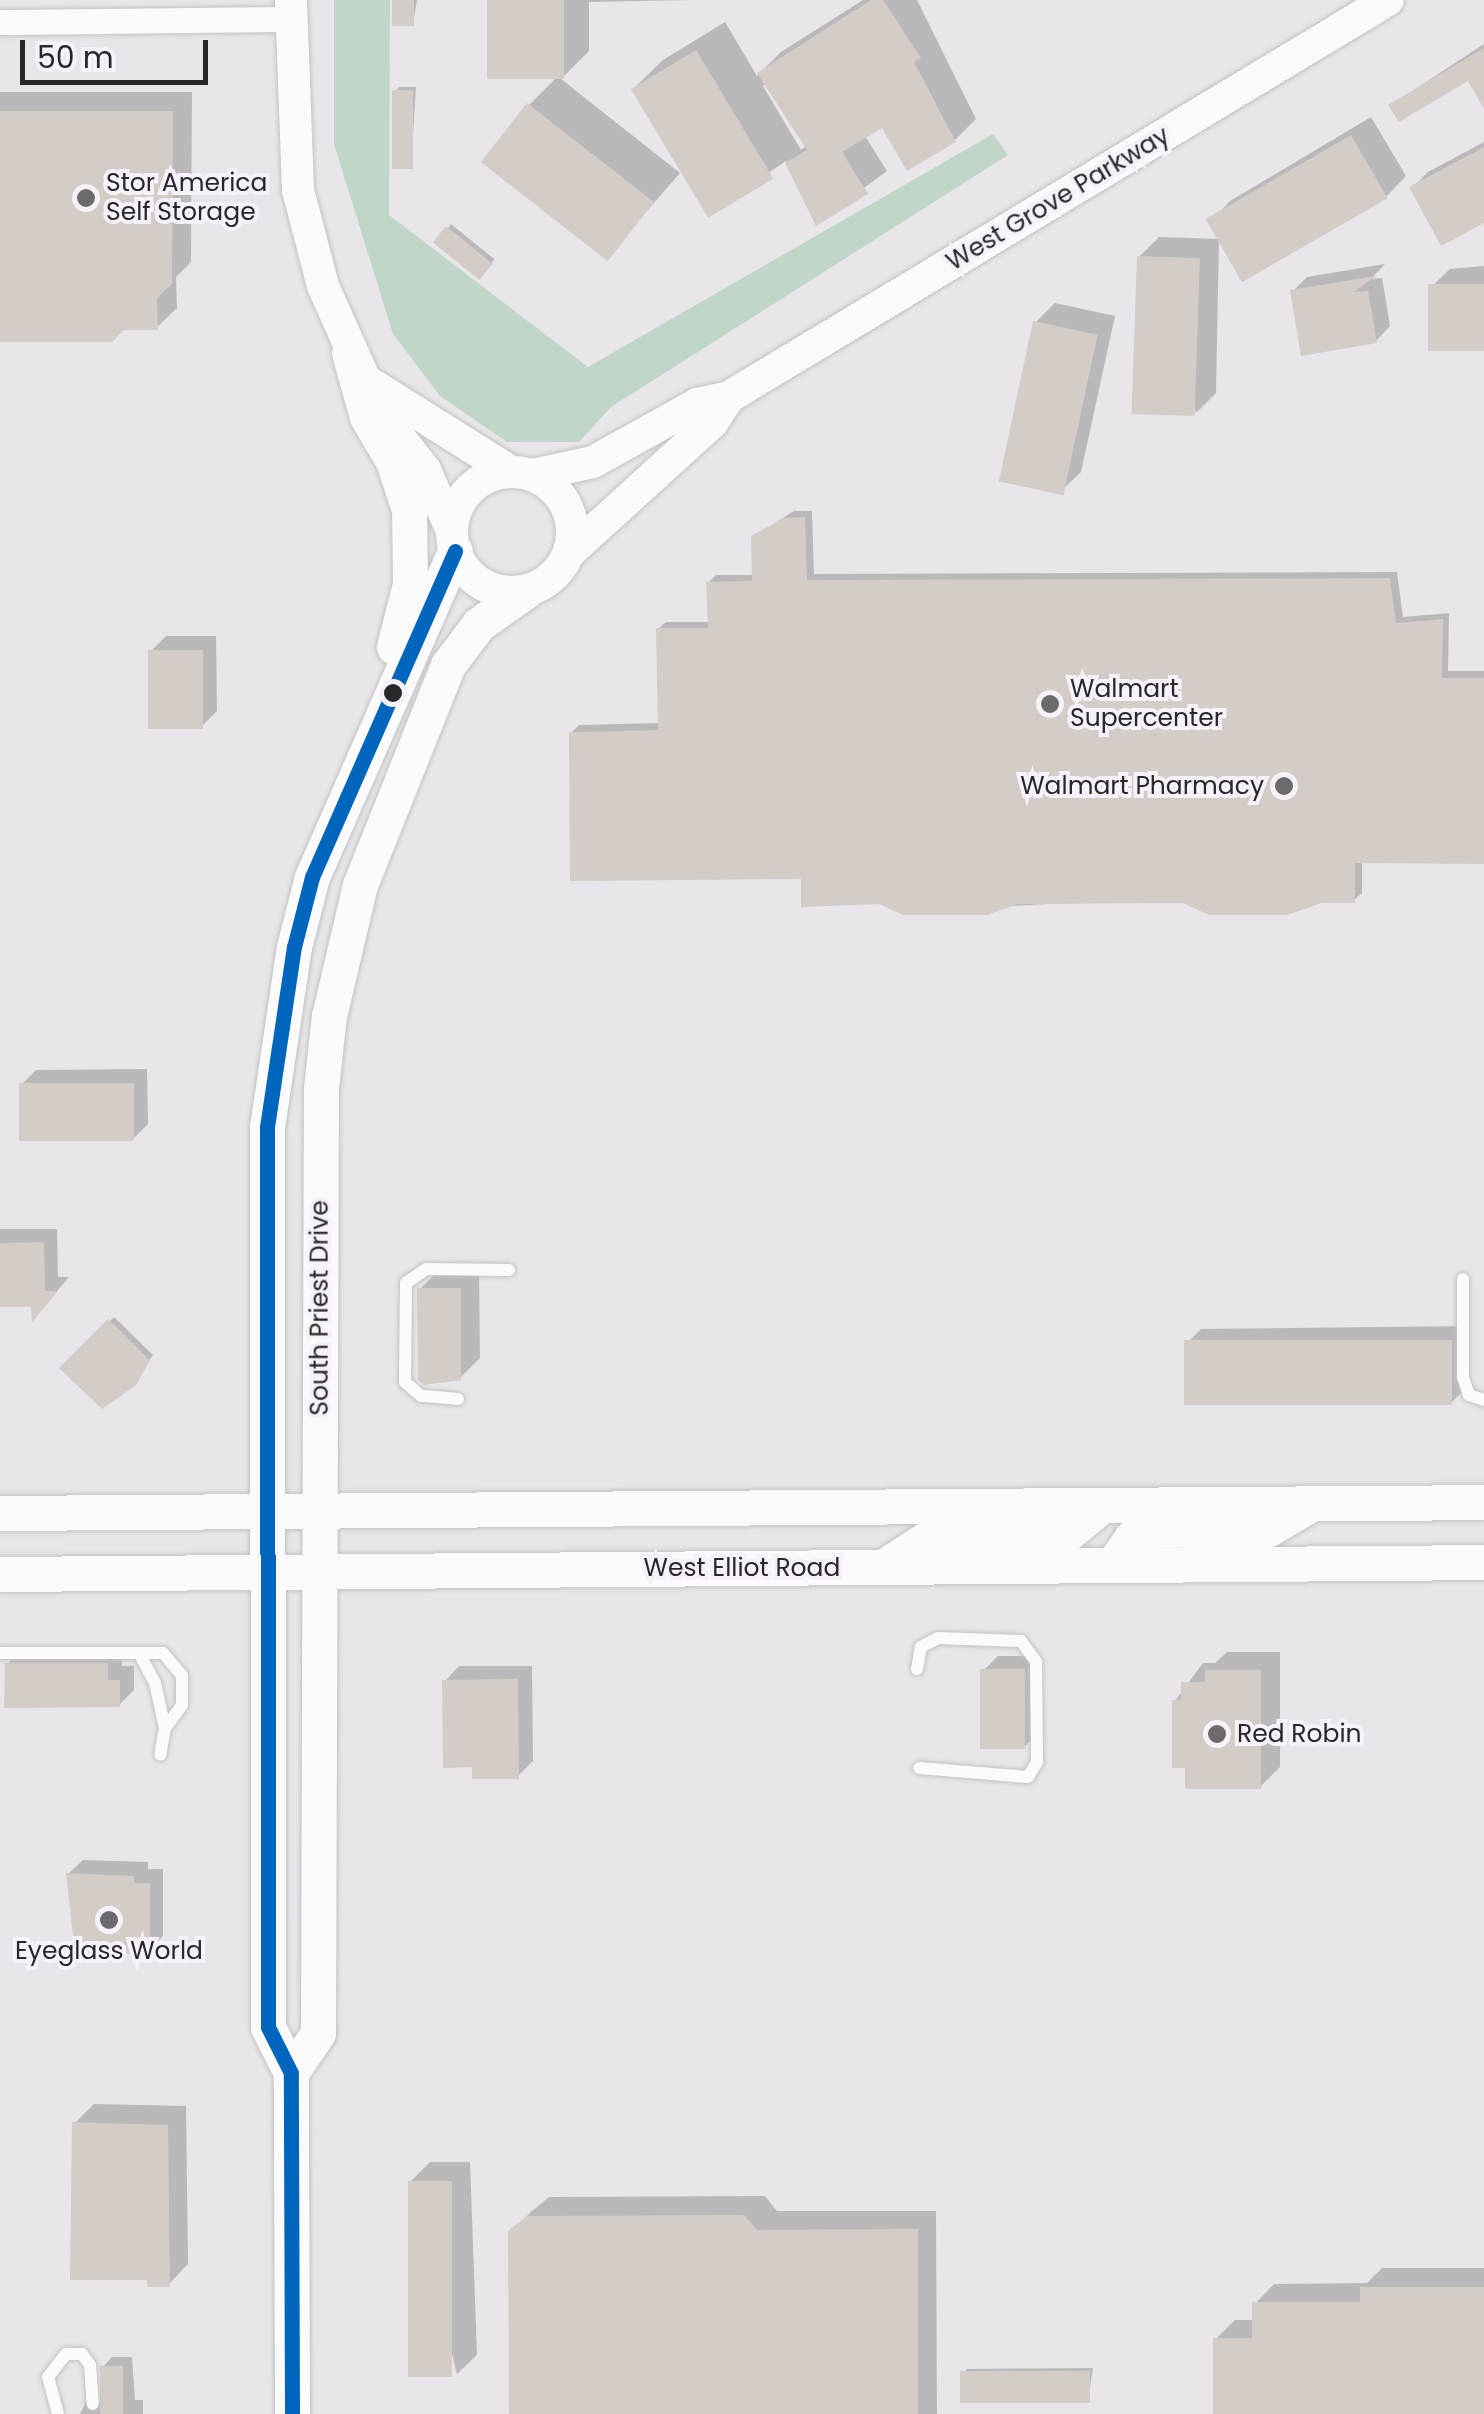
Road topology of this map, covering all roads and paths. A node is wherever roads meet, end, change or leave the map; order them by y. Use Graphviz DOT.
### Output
graph roads {
  1 [pos="1388,0"];
  2 [pos="292,10"];
  3 [pos="0,22"];
  4 [pos="349,353"];
  5 [pos="373,385"];
  6 [pos="729,397"];
  7 [pos="522,473"];
  8 [pos="453,541"];
  9 [pos="570,552"];
  10 [pos="526,591"];
  11 [pos="369,743"];
  12 [pos="304,907"];
  13 [pos="321,1088"];
  14 [pos="509,1270"];
  15 [pos="1463,1279"];
  16 [pos="458,1400"];
  17 [pos="1484,1400"];
  18 [pos="1484,1502"];
  19 [pos="1312,1503"];
  20 [pos="1104,1505"];
  21 [pos="267,1510"];
  22 [pos="320,1510"];
  23 [pos="0,1514"];
  24 [pos="1484,1562"];
  25 [pos="1112,1564"];
  26 [pos="883,1567"];
  27 [pos="322,1570"];
  28 [pos="268,1571"];
  29 [pos="0,1574"];
  30 [pos="139,1653"];
  31 [pos="0,1654"];
  32 [pos="917,1669"];
  33 [pos="166,1728"];
  34 [pos="160,1755"];
  35 [pos="919,1768"];
  36 [pos="291,2073"];
  37 [pos="93,2404"];
  38 [pos="58,2414"];
  39 [pos="292,2414"];
  1 -- 6 [label="street, West Grove Parkway"];
  2 -- 3 [label="street"];
  2 -- 4 [label="street"];
  4 -- 5 [label="street"];
  4 -- 11 [label="main road"];
  5 -- 7 [label="street"];
  5 -- 8 [label="street"];
  6 -- 7 [label="street, West Grove Parkway"];
  6 -- 9 [label="street, West Grove Parkway"];
  7 -- 8 [label="street"];
  7 -- 9 [label="street"];
  8 -- 10 [label="street"];
  8 -- 11 [label="main road"];
  9 -- 10 [label="street"];
  10 -- 13 [label="main road, South Priest Drive"];
  11 -- 12 [label="main road"];
  12 -- 13 [label="main road"];
  12 -- 21 [label="main road"];
  13 -- 22 [label="main road, South Priest Drive"];
  14 -- 16 [label="lane"];
  15 -- 17 [label="lane"];
  18 -- 19 [label="main road"];
  19 -- 20 [label="main road"];
  19 -- 25 [label="main road"];
  20 -- 22 [label="main road"];
  20 -- 26 [label="main road"];
  21 -- 22 [label="main road"];
  21 -- 23 [label="main road"];
  21 -- 28 [label="main road"];
  22 -- 27 [label="main road, South Priest Drive"];
  24 -- 25 [label="main road, West Elliot Road"];
  25 -- 26 [label="main road, West Elliot Road"];
  26 -- 27 [label="main road, West Elliot Road"];
  27 -- 28 [label="main road, West Elliot Road"];
  27 -- 36 [label="main road, South Priest Drive"];
  28 -- 29 [label="main road, West Elliot Road"];
  28 -- 36 [label="main road"];
  30 -- 31 [label="lane"];
  30 -- 33 [label="lane"];
  30 -- 33 [label="lane"];
  32 -- 35 [label="lane"];
  33 -- 34 [label="lane"];
  36 -- 39 [label="main road"];
  37 -- 38 [label="lane"];
}
